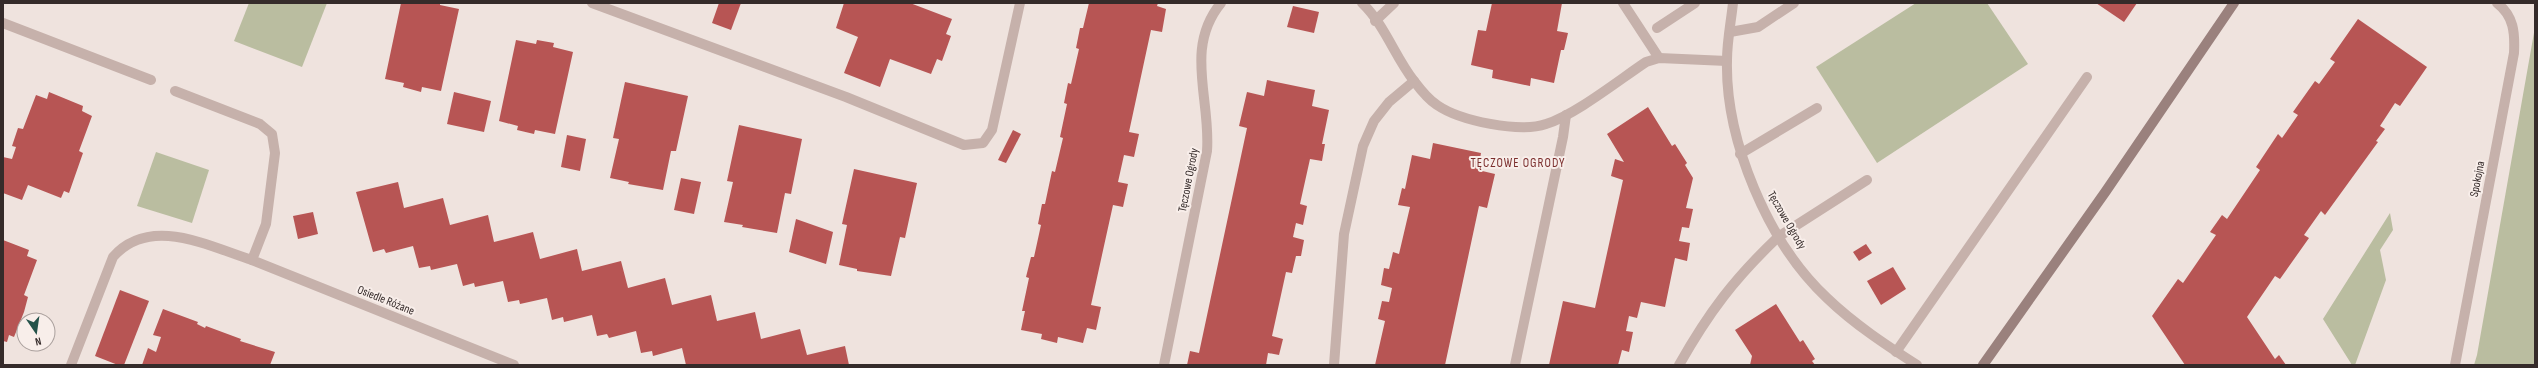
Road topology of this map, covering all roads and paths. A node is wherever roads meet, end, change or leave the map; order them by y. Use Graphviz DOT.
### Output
graph roads {
  1 [pos="592,3"];
  2 [pos="1020,3"];
  3 [pos="1221,3"];
  4 [pos="1362,3"];
  5 [pos="1394,3"];
  6 [pos="1623,3"];
  7 [pos="1695,3"];
  8 [pos="1733,3"];
  9 [pos="1794,3"];
  10 [pos="2234,3"];
  11 [pos="2497,3"];
  12 [pos="604,5"];
  13 [pos="1376,21"];
  14 [pos="3,24"];
  15 [pos="1657,28"];
  16 [pos="1730,32"];
  17 [pos="1659,58"];
  18 [pos="1727,61"];
  19 [pos="2087,77"];
  20 [pos="151,80"];
  21 [pos="1414,81"];
  22 [pos="175,91"];
  23 [pos="1818,108"];
  24 [pos="1566,115"];
  25 [pos="1740,154"];
  26 [pos="1867,180"];
  27 [pos="1778,237"];
  28 [pos="252,260"];
  29 [pos="1896,352"];
  30 [pos="511,364"];
  31 [pos="71,365"];
  32 [pos="1164,365"];
  33 [pos="1334,365"];
  34 [pos="1515,365"];
  35 [pos="1679,365"];
  36 [pos="1917,365"];
  37 [pos="1983,365"];
  38 [pos="2454,365"];
  1 -- 12 [label="street"];
  2 -- 12 [label="street"];
  3 -- 32 [label="street, Tęczowe Ogrody"];
  4 -- 13 [label="street"];
  5 -- 13 [label="street"];
  6 -- 17 [label="street"];
  7 -- 15 [label="street"];
  8 -- 16 [label="street, Tęczowe Ogrody"];
  9 -- 16 [label="street"];
  10 -- 37 [label="street"];
  11 -- 38 [label="street, Spokojna"];
  13 -- 21 [label="street"];
  14 -- 20 [label="street"];
  16 -- 18 [label="street, Tęczowe Ogrody"];
  17 -- 18 [label="street"];
  17 -- 24 [label="street"];
  18 -- 25 [label="street, Tęczowe Ogrody"];
  19 -- 29 [label="street"];
  21 -- 24 [label="street"];
  21 -- 33 [label="street"];
  22 -- 28 [label="street"];
  23 -- 25 [label="street"];
  24 -- 34 [label="street"];
  25 -- 27 [label="street, Tęczowe Ogrody"];
  26 -- 27 [label="street"];
  27 -- 29 [label="street, Tęczowe Ogrody"];
  27 -- 35 [label="street"];
  28 -- 30 [label="street, Osiedle Różane"];
  28 -- 31 [label="street, Osiedle Różane"];
  29 -- 36 [label="street, Tęczowe Ogrody"];
}
